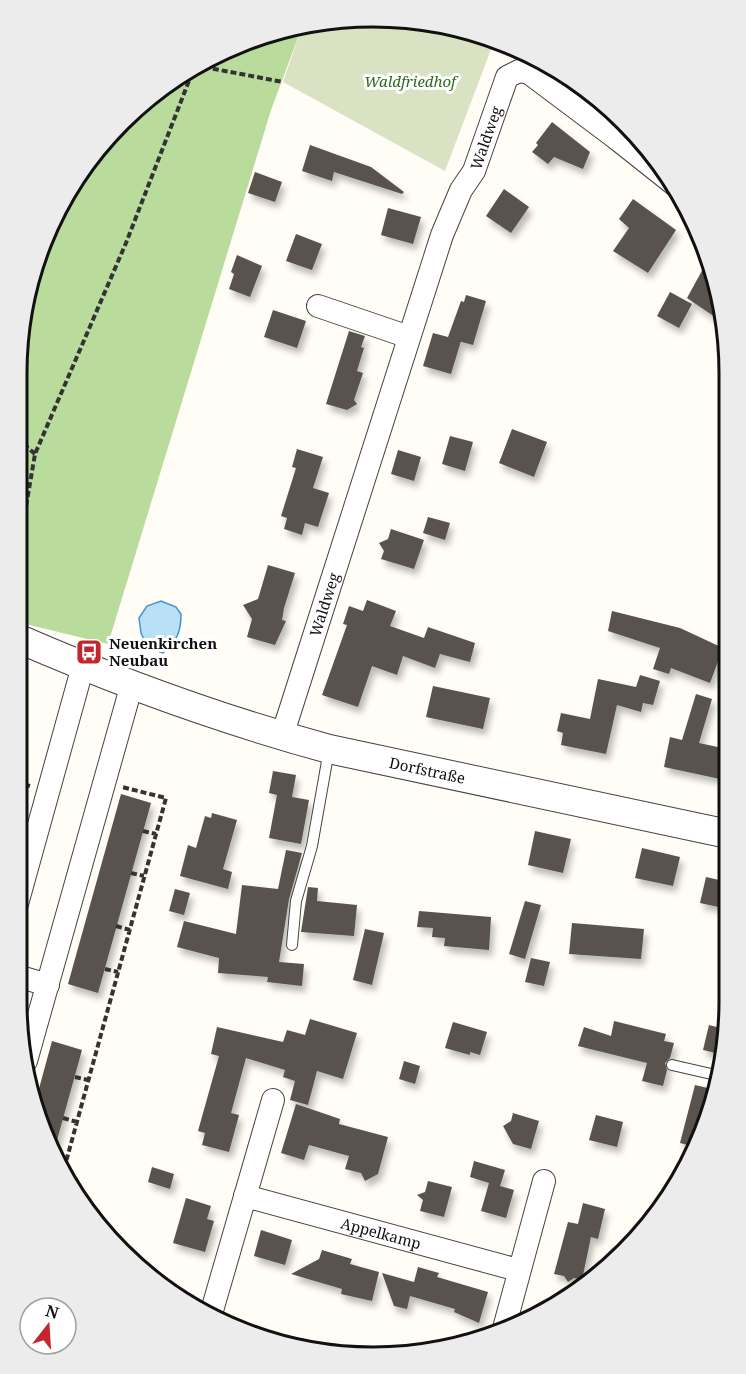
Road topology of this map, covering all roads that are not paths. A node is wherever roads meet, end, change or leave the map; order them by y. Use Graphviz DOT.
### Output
graph roads {
  1 [pos="621,132"];
  2 [pos="318,306"];
  3 [pos="409,337"];
  4 [pos="27,642"];
  5 [pos="83,666"];
  6 [pos="132,684"];
  7 [pos="282,736"];
  8 [pos="329,749"];
  9 [pos="719,832"];
  10 [pos="27,868"];
  11 [pos="292,945"];
  12 [pos="27,979"];
  13 [pos="48,986"];
  14 [pos="30,1047"];
  15 [pos="672,1065"];
  16 [pos="711,1074"];
  17 [pos="273,1100"];
  18 [pos="544,1181"];
  19 [pos="245,1196"];
  20 [pos="518,1270"];
  21 [pos="213,1307"];
  22 [pos="506,1321"];
  1 -- 3 [label="street, Waldweg"];
  2 -- 3 [label="street"];
  3 -- 7 [label="street, Waldweg"];
  4 -- 5 [label="street, Dorfstraße"];
  5 -- 6 [label="street, Dorfstraße"];
  5 -- 10 [label="street"];
  6 -- 7 [label="street, Dorfstraße"];
  6 -- 13 [label="street"];
  7 -- 8 [label="street, Dorfstraße"];
  8 -- 9 [label="street, Dorfstraße"];
  8 -- 11 [label="lane"];
  12 -- 13 [label="street"];
  13 -- 14 [label="street"];
  15 -- 16 [label="lane"];
  17 -- 19 [label="street"];
  18 -- 20 [label="street"];
  19 -- 20 [label="street, Appelkamp"];
  19 -- 21 [label="street"];
  20 -- 22 [label="street"];
}
